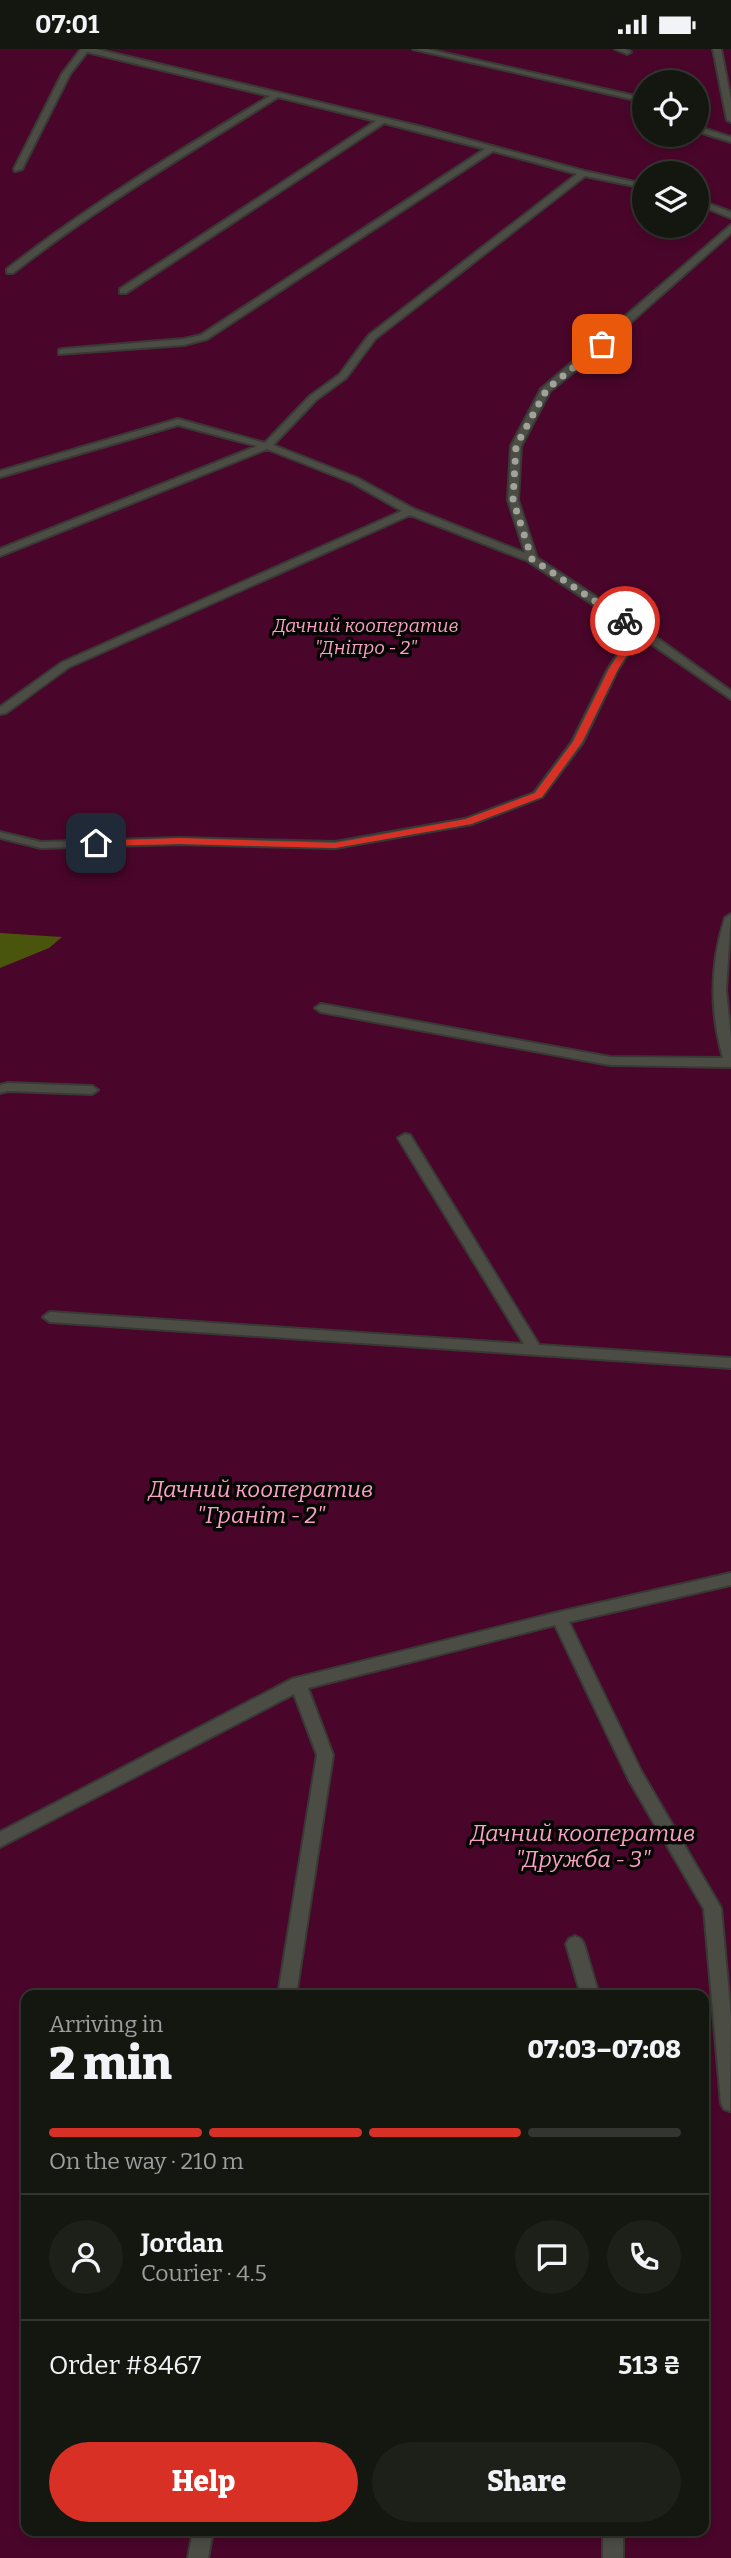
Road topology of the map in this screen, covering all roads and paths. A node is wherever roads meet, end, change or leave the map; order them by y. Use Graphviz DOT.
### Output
graph roads {
  1 [pos="85,49"];
  2 [pos="417,49"];
  3 [pos="717,49"];
  4 [pos="275,96"];
  5 [pos="632,97"];
  6 [pos="731,120"];
  7 [pos="381,121"];
  8 [pos="709,132"];
  9 [pos="731,140"];
  10 [pos="493,148"];
  11 [pos="18,169"];
  12 [pos="583,173"];
  13 [pos="632,183"];
  14 [pos="709,206"];
  15 [pos="731,215"];
  16 [pos="731,228"];
  17 [pos="10,271"];
  18 [pos="123,291"];
  19 [pos="62,352"];
  20 [pos="267,446"];
  21 [pos="0,474"];
  22 [pos="410,511"];
  23 [pos="0,553"];
  24 [pos="532,559"];
  25 [pos="639,630"];
  26 [pos="731,697"];
  27 [pos="2,711"];
  28 [pos="0,835"];
  29 [pos="731,918"];
  30 [pos="321,1008"];
  31 [pos="731,1063"];
  32 [pos="0,1089"];
  33 [pos="92,1090"];
  34 [pos="405,1138"];
  35 [pos="50,1317"];
  36 [pos="534,1348"];
  37 [pos="731,1363"];
  38 [pos="731,1579"];
  39 [pos="559,1618"];
  40 [pos="298,1684"];
  41 [pos="0,1840"];
  42 [pos="575,1944"];
  43 [pos="288,1990"];
  44 [pos="589,1990"];
  45 [pos="730,2103"];
  46 [pos="201,2536"];
  47 [pos="613,2536"];
  48 [pos="198,2558"];
  49 [pos="613,2558"];
  1 -- 4 [label="lane"];
  1 -- 11 [label="lane"];
  2 -- 5 [label="lane"];
  3 -- 6 [label="lane"];
  4 -- 7 [label="lane"];
  4 -- 17 [label="lane"];
  7 -- 10 [label="lane"];
  7 -- 18 [label="lane"];
  8 -- 9 [label="lane"];
  10 -- 12 [label="lane"];
  10 -- 19 [label="lane"];
  12 -- 13 [label="lane"];
  12 -- 20 [label="lane"];
  14 -- 15 [label="lane"];
  16 -- 24 [label="lane"];
  20 -- 21 [label="lane"];
  20 -- 22 [label="lane"];
  20 -- 23 [label="lane"];
  22 -- 24 [label="lane"];
  22 -- 27 [label="lane"];
  24 -- 25 [label="lane"];
  25 -- 26 [label="lane"];
  25 -- 28 [label="lane"];
  29 -- 31 [label="lane"];
  30 -- 31 [label="lane"];
  32 -- 33 [label="lane"];
  34 -- 36 [label="lane"];
  35 -- 36 [label="lane"];
  36 -- 37 [label="lane"];
  38 -- 39 [label="lane"];
  39 -- 40 [label="lane"];
  39 -- 45 [label="lane"];
  40 -- 41 [label="lane"];
  40 -- 43 [label="lane"];
  42 -- 44 [label="lane"];
  46 -- 48 [label="lane"];
  47 -- 49 [label="lane"];
}
